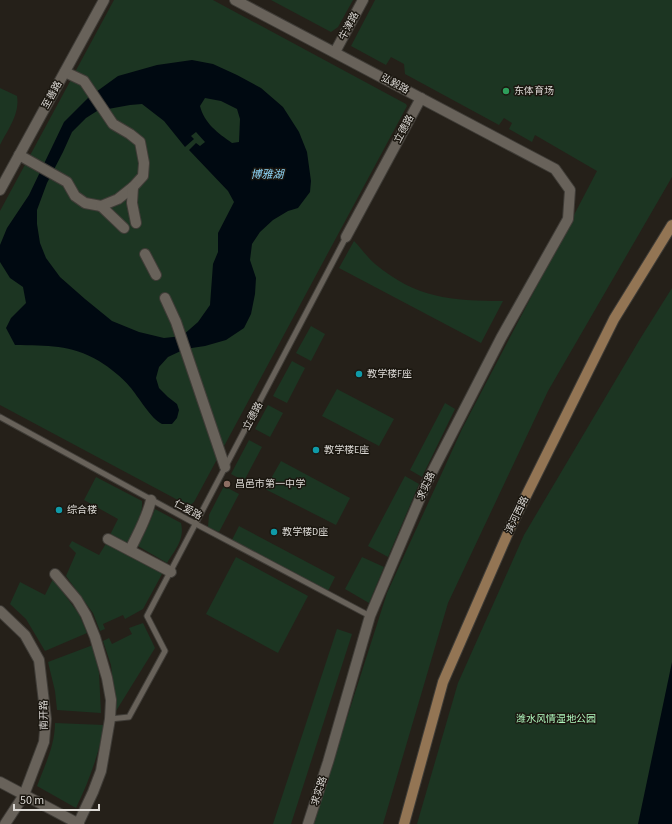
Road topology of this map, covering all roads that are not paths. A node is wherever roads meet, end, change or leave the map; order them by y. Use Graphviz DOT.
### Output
graph roads {
  1 [pos="104,0"];
  2 [pos="235,0"];
  3 [pos="363,0"];
  4 [pos="335,52"];
  5 [pos="65,72"];
  6 [pos="421,98"];
  7 [pos="19,155"];
  8 [pos="555,168"];
  9 [pos="133,188"];
  10 [pos="0,190"];
  11 [pos="101,206"];
  12 [pos="136,223"];
  13 [pos="672,225"];
  14 [pos="124,228"];
  15 [pos="346,237"];
  16 [pos="145,254"];
  17 [pos="156,275"];
  18 [pos="165,298"];
  19 [pos="0,417"];
  20 [pos="225,467"];
  21 [pos="151,500"];
  22 [pos="196,524"];
  23 [pos="108,539"];
  24 [pos="130,550"];
  25 [pos="171,572"];
  26 [pos="55,574"];
  27 [pos="0,611"];
  28 [pos="370,616"];
  29 [pos="110,719"];
  30 [pos="0,782"];
  31 [pos="24,795"];
  32 [pos="5,824"];
  33 [pos="78,824"];
  34 [pos="308,824"];
  35 [pos="404,824"];
  1 -- 5 [label="street, 至善路"];
  2 -- 4 [label="street, 弘毅路"];
  3 -- 4 [label="street, 牛津路"];
  4 -- 6 [label="street, 弘毅路"];
  5 -- 7 [label="street, 至善路"];
  5 -- 9 [label="street"];
  6 -- 8 [label="street, 弘毅路"];
  6 -- 15 [label="street, 立德路"];
  7 -- 10 [label="street, 至善路"];
  7 -- 11 [label="street"];
  8 -- 28 [label="street, 求实路"];
  9 -- 11 [label="street"];
  9 -- 12 [label="street"];
  11 -- 14 [label="street"];
  13 -- 35 [label="street, 滨河西路"];
  15 -- 20 [label="lane, 立德路"];
  16 -- 17 [label="street"];
  18 -- 20 [label="street"];
  19 -- 21 [label="lane, 仁爱路"];
  20 -- 22 [label="lane, 立德路"];
  21 -- 22 [label="lane, 仁爱路"];
  21 -- 24 [label="street"];
  22 -- 25 [label="lane, 立德路"];
  22 -- 28 [label="lane, 仁爱路"];
  23 -- 24 [label="street"];
  24 -- 25 [label="street"];
  25 -- 29 [label="lane, 立德路"];
  26 -- 29 [label="street"];
  27 -- 31 [label="street, 南开路"];
  28 -- 34 [label="street, 求实路"];
  29 -- 33 [label="street"];
  30 -- 31 [label="street"];
  31 -- 32 [label="street, 南开路"];
  31 -- 33 [label="street"];
}
